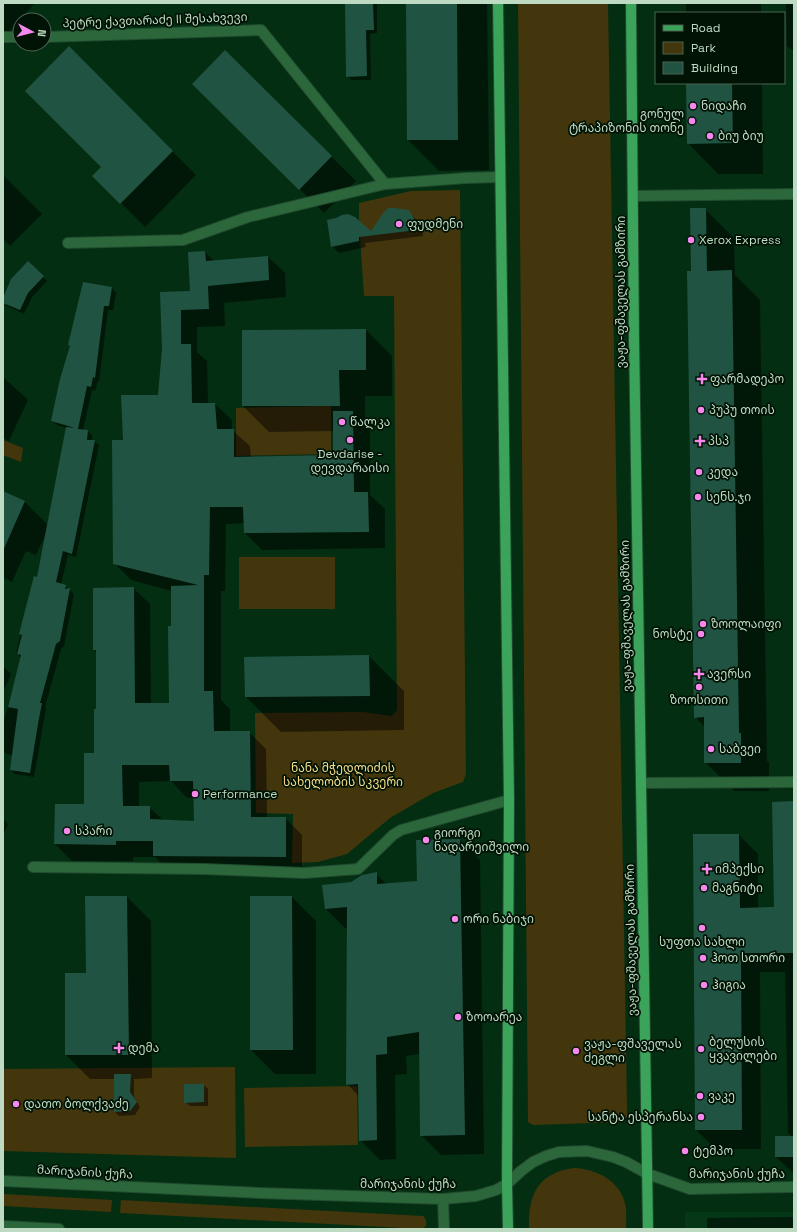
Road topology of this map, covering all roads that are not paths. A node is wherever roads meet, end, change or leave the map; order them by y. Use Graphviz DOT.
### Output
graph roads {
  1 [pos="498,3"];
  2 [pos="631,3"];
  3 [pos="52,37"];
  4 [pos="500,177"];
  5 [pos="385,184"];
  6 [pos="794,194"];
  7 [pos="633,196"];
  8 [pos="68,243"];
  9 [pos="794,782"];
  10 [pos="642,783"];
  11 [pos="509,800"];
  12 [pos="33,867"];
  13 [pos="648,1174"];
  14 [pos="3,1181"];
  15 [pos="507,1184"];
  16 [pos="794,1187"];
  17 [pos="443,1199"];
  18 [pos="3,1226"];
  19 [pos="59,1229"];
  20 [pos="444,1229"];
  21 [pos="508,1229"];
  22 [pos="648,1229"];
  1 -- 4 [label="main road"];
  2 -- 7 [label="main road, ვაჟა-ფშაველას გამზირი"];
  3 -- 5 [label="street, პეტრე ქავთარაძე II შესახვევი"];
  4 -- 5 [label="street"];
  4 -- 11 [label="main road"];
  5 -- 8 [label="street"];
  6 -- 7 [label="street"];
  7 -- 10 [label="main road, ვაჟა-ფშაველას გამზირი"];
  9 -- 10 [label="street"];
  10 -- 13 [label="main road, ვაჟა-ფშაველას გამზირი"];
  11 -- 12 [label="street"];
  11 -- 15 [label="main road"];
  13 -- 15 [label="street, მარიჯანის ქუჩა"];
  13 -- 16 [label="street, მარიჯანის ქუჩა"];
  13 -- 22 [label="main road, ვაჟა-ფშაველას გამზირი"];
  14 -- 17 [label="street, მარიჯანის ქუჩა"];
  15 -- 17 [label="street, მარიჯანის ქუჩა"];
  15 -- 21 [label="main road"];
  17 -- 20 [label="street"];
  18 -- 19 [label="street"];
}
